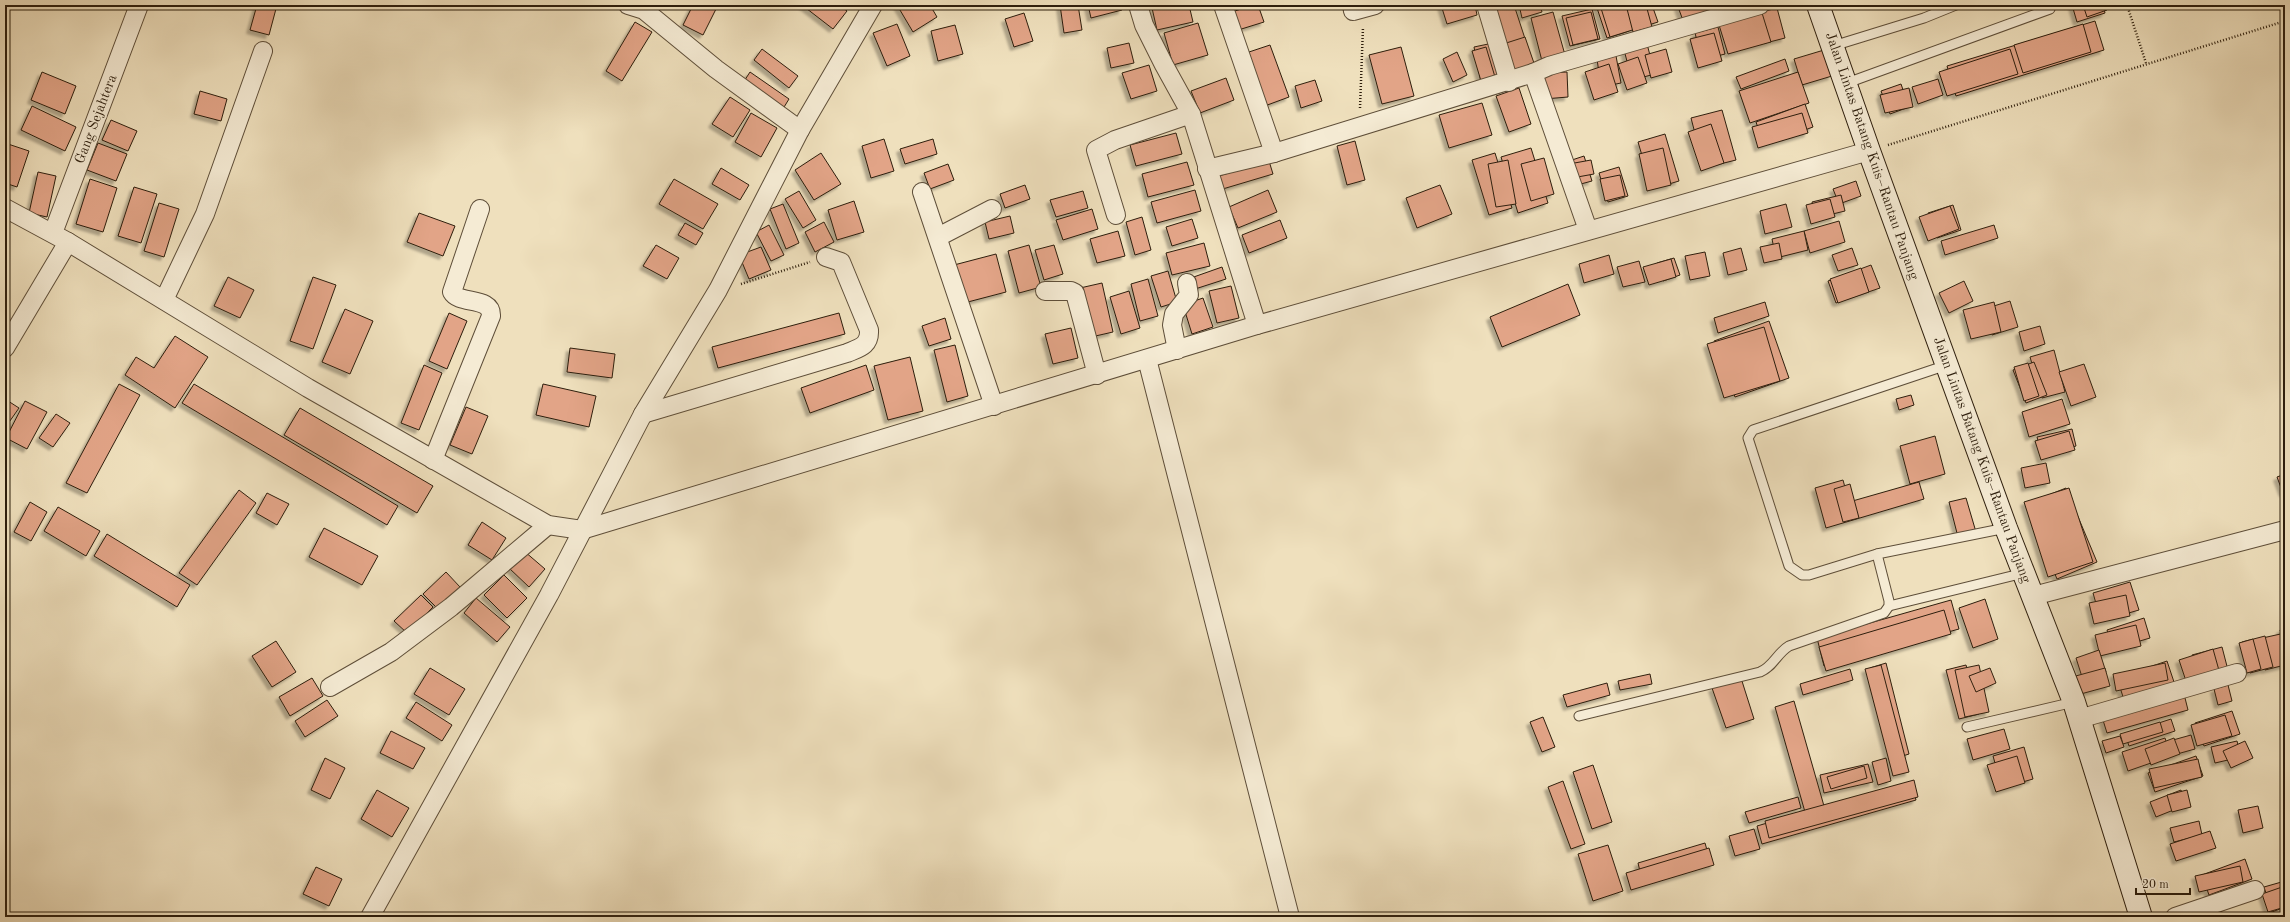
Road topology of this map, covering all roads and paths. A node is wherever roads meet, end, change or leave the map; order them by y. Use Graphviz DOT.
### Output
graph roads {
  1 [pos="139,5"];
  2 [pos="873,5"];
  3 [pos="1138,5"];
  4 [pos="1223,5"];
  5 [pos="1486,5"];
  6 [pos="1760,5"];
  7 [pos="1818,5"];
  8 [pos="1956,5"];
  9 [pos="2127,5"];
  10 [pos="639,6"];
  11 [pos="1364,6"];
  12 [pos="2050,9"];
  13 [pos="2285,21"];
  14 [pos="1833,46"];
  15 [pos="263,52"];
  16 [pos="2146,63"];
  17 [pos="1533,73"];
  18 [pos="1509,82"];
  19 [pos="1847,83"];
  20 [pos="1191,114"];
  21 [pos="1359,126"];
  22 [pos="800,130"];
  23 [pos="1869,151"];
  24 [pos="1274,153"];
  25 [pos="1207,169"];
  26 [pos="922,192"];
  27 [pos="5,208"];
  28 [pos="480,209"];
  29 [pos="992,209"];
  30 [pos="1116,215"];
  31 [pos="1588,230"];
  32 [pos="938,237"];
  33 [pos="60,238"];
  34 [pos="826,257"];
  35 [pos="1188,283"];
  36 [pos="736,286"];
  37 [pos="1045,291"];
  38 [pos="164,300"];
  39 [pos="1256,325"];
  40 [pos="5,348"];
  41 [pos="1177,350"];
  42 [pos="1147,359"];
  43 [pos="1947,365"];
  44 [pos="1097,375"];
  45 [pos="994,406"];
  46 [pos="643,414"];
  47 [pos="433,460"];
  48 [pos="548,526"];
  49 [pos="2006,528"];
  50 [pos="582,530"];
  51 [pos="2285,530"];
  52 [pos="1877,554"];
  53 [pos="2024,573"];
  54 [pos="2033,596"];
  55 [pos="1889,606"];
  56 [pos="2237,673"];
  57 [pos="330,687"];
  58 [pos="2077,710"];
  59 [pos="1579,716"];
  60 [pos="1968,727"];
  61 [pos="2255,890"];
  62 [pos="370,917"];
  63 [pos="1290,917"];
  64 [pos="2141,917"];
  65 [pos="2175,917"];
  1 -- 33 [label="street, Gang Sejahtera"];
  2 -- 22 [label="street"];
  3 -- 20 [label="street"];
  4 -- 24 [label="street"];
  5 -- 18 [label="street"];
  6 -- 17 [label="street"];
  7 -- 14 [label="main road, Jalan Lintas Batang Kuis–Rantau Panjang"];
  8 -- 14 [label="lane"];
  9 -- 16 [label="path"];
  10 -- 22 [label="street"];
  11 -- 21 [label="path"];
  12 -- 19 [label="lane"];
  13 -- 16 [label="path"];
  14 -- 19 [label="main road, Jalan Lintas Batang Kuis–Rantau Panjang"];
  15 -- 38 [label="street"];
  16 -- 23 [label="path"];
  17 -- 18 [label="street"];
  17 -- 31 [label="street"];
  18 -- 21 [label="street"];
  19 -- 23 [label="main road, Jalan Lintas Batang Kuis–Rantau Panjang"];
  20 -- 25 [label="street"];
  20 -- 30 [label="street"];
  21 -- 24 [label="street"];
  22 -- 46 [label="street"];
  23 -- 31 [label="street"];
  23 -- 43 [label="main road, Jalan Lintas Batang Kuis–Rantau Panjang"];
  24 -- 25 [label="street"];
  25 -- 39 [label="street"];
  26 -- 32 [label="street"];
  27 -- 33 [label="street"];
  28 -- 47 [label="street"];
  29 -- 32 [label="street"];
  31 -- 39 [label="street"];
  32 -- 45 [label="street"];
  33 -- 38 [label="street"];
  33 -- 40 [label="street, Gang Sejahtera"];
  34 -- 36 [label="path"];
  34 -- 46 [label="street"];
  35 -- 41 [label="street"];
  37 -- 44 [label="street"];
  38 -- 47 [label="street"];
  39 -- 41 [label="street"];
  41 -- 42 [label="street"];
  42 -- 44 [label="street"];
  42 -- 63 [label="street"];
  43 -- 49 [label="main road, Jalan Lintas Batang Kuis–Rantau Panjang"];
  43 -- 52 [label="lane"];
  44 -- 45 [label="street"];
  45 -- 50 [label="street"];
  46 -- 50 [label="street"];
  47 -- 48 [label="street"];
  48 -- 50 [label="street"];
  48 -- 57 [label="street"];
  49 -- 52 [label="lane"];
  49 -- 53 [label="main road, Jalan Lintas Batang Kuis–Rantau Panjang"];
  50 -- 62 [label="street"];
  51 -- 54 [label="street"];
  52 -- 55 [label="lane"];
  53 -- 54 [label="main road, Jalan Lintas Batang Kuis–Rantau Panjang"];
  53 -- 55 [label="lane"];
  54 -- 58 [label="main road, Jalan Lintas Batang Kuis–Rantau Panjang"];
  55 -- 59 [label="lane"];
  56 -- 58 [label="street"];
  58 -- 60 [label="lane"];
  58 -- 64 [label="main road, Jalan Lintas Batang Kuis–Rantau Panjang"];
  61 -- 65 [label="street"];
}
